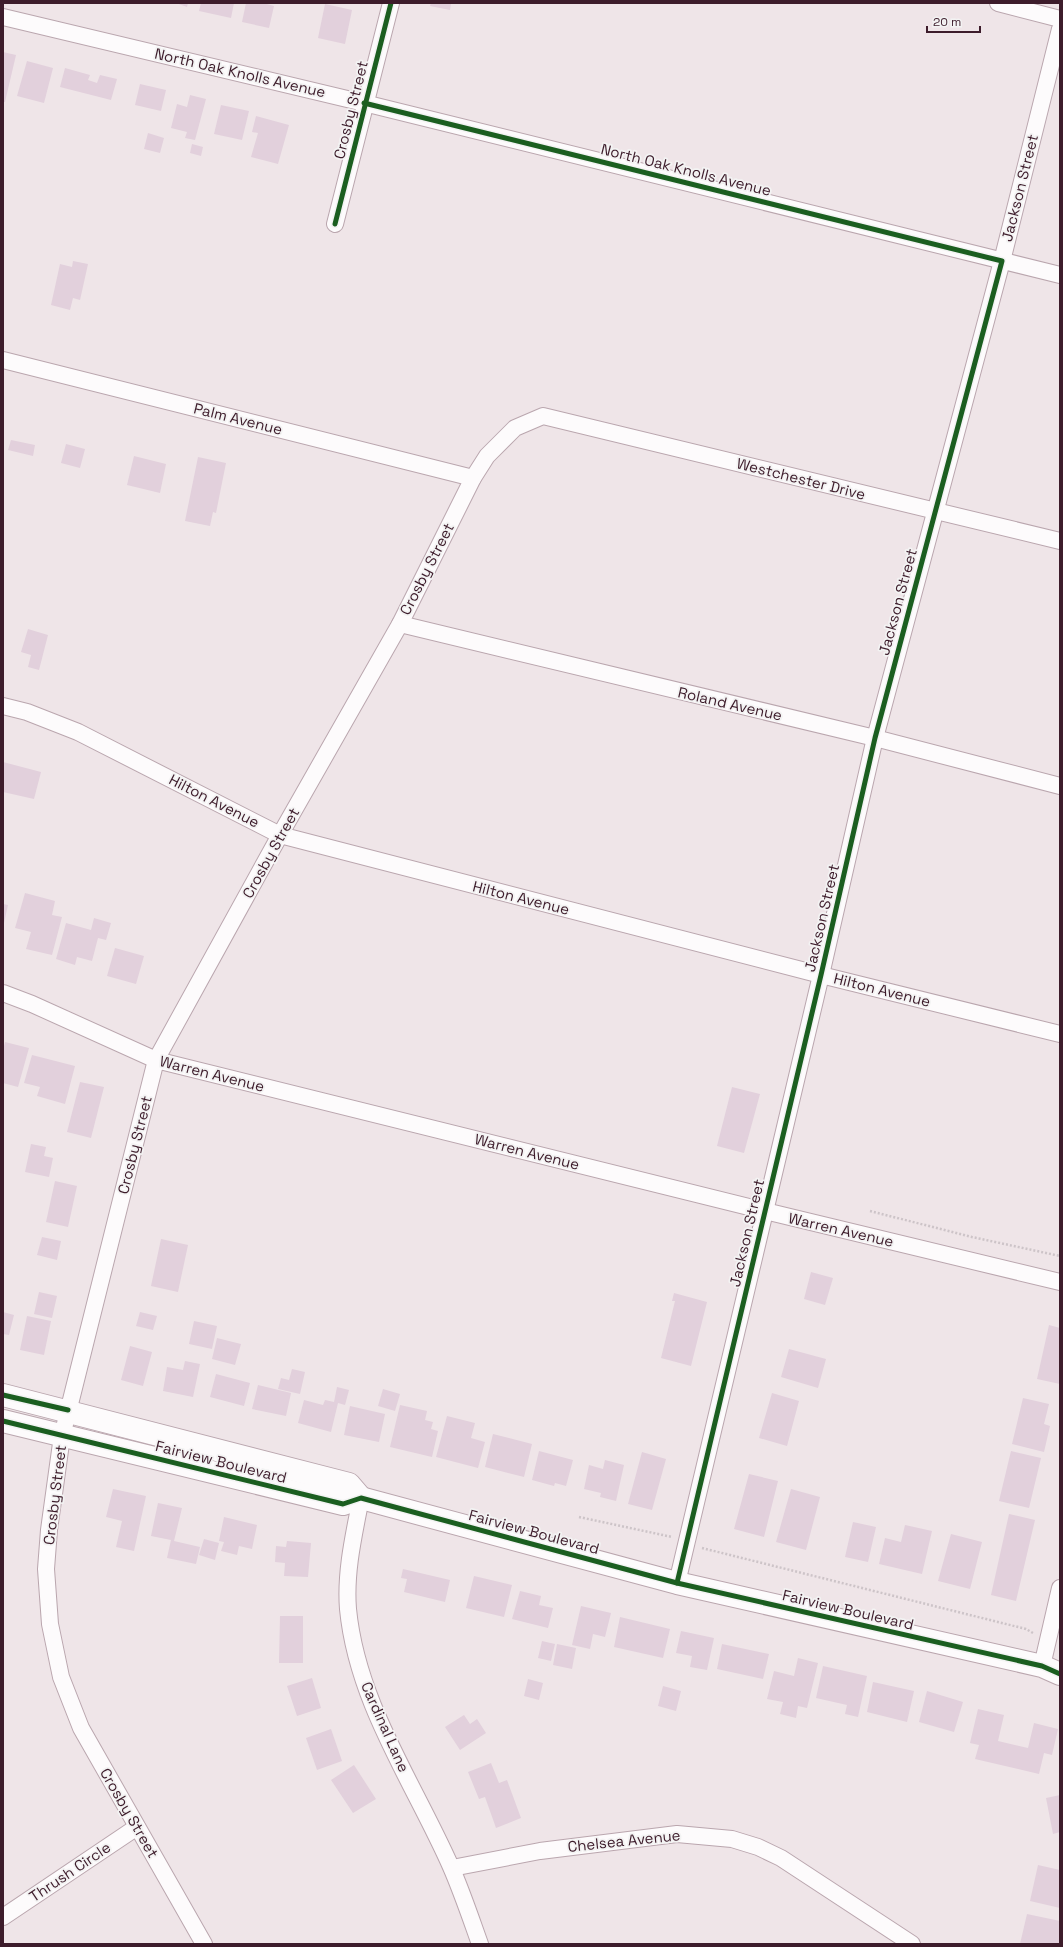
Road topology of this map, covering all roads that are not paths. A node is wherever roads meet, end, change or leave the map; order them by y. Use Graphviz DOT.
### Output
graph roads {
  1 [pos="391,3"];
  2 [pos="998,3"];
  3 [pos="3,17"];
  4 [pos="1060,18"];
  5 [pos="1060,29"];
  6 [pos="364,103"];
  7 [pos="335,224"];
  8 [pos="1002,261"];
  9 [pos="1060,275"];
  10 [pos="3,360"];
  11 [pos="543,416"];
  12 [pos="473,478"];
  13 [pos="934,512"];
  14 [pos="1060,541"];
  15 [pos="400,624"];
  16 [pos="3,706"];
  17 [pos="875,738"];
  18 [pos="1060,786"];
  19 [pos="280,835"];
  20 [pos="821,975"];
  21 [pos="3,993"];
  22 [pos="1060,1034"];
  23 [pos="156,1060"];
  24 [pos="765,1211"];
  25 [pos="1060,1282"];
  26 [pos="3,1395"];
  27 [pos="68,1410"];
  28 [pos="3,1421"];
  29 [pos="62,1436"];
  30 [pos="361,1498"];
  31 [pos="677,1583"];
  32 [pos="1060,1588"];
  33 [pos="1051,1670"];
  34 [pos="137,1827"];
  35 [pos="452,1868"];
  36 [pos="3,1917"];
  37 [pos="204,1944"];
  38 [pos="480,1944"];
  39 [pos="912,1944"];
  1 -- 6 [label="street, Crosby Street"];
  2 -- 4 [label="street"];
  3 -- 6 [label="street, North Oak Knolls Avenue"];
  5 -- 8 [label="street, Jackson Street"];
  6 -- 7 [label="street, Crosby Street"];
  6 -- 8 [label="street, North Oak Knolls Avenue"];
  8 -- 9 [label="street, North Oak Knolls Avenue"];
  8 -- 13 [label="street, Jackson Street"];
  10 -- 12 [label="street, Palm Avenue"];
  11 -- 12 [label="street, Crosby Street"];
  11 -- 13 [label="street, Westchester Drive"];
  12 -- 15 [label="street, Crosby Street"];
  13 -- 14 [label="street, Westchester Drive"];
  13 -- 17 [label="street, Jackson Street"];
  15 -- 17 [label="street, Roland Avenue"];
  15 -- 19 [label="street, Crosby Street"];
  16 -- 19 [label="street, Hilton Avenue"];
  17 -- 18 [label="street, Roland Avenue"];
  17 -- 20 [label="street, Jackson Street"];
  19 -- 20 [label="street, Hilton Avenue"];
  19 -- 23 [label="street, Crosby Street"];
  20 -- 22 [label="street, Hilton Avenue"];
  20 -- 24 [label="street, Jackson Street"];
  21 -- 23 [label="street, Warren Avenue"];
  23 -- 24 [label="street, Warren Avenue"];
  23 -- 27 [label="street, Crosby Street"];
  24 -- 25 [label="street, Warren Avenue"];
  24 -- 31 [label="street, Jackson Street"];
  26 -- 27 [label="street, Fairview Boulevard"];
  27 -- 29 [label="street, Crosby Street"];
  27 -- 30 [label="street, Fairview Boulevard"];
  28 -- 29 [label="street, Fairview Boulevard"];
  29 -- 30 [label="street, Fairview Boulevard"];
  29 -- 34 [label="street, Crosby Street"];
  30 -- 31 [label="street, Fairview Boulevard"];
  30 -- 35 [label="street, Cardinal Lane"];
  31 -- 33 [label="street, Fairview Boulevard"];
  32 -- 33 [label="street"];
  34 -- 36 [label="street, Thrush Circle"];
  34 -- 37 [label="street, Crosby Street"];
  35 -- 38 [label="street, Cardinal Lane"];
  35 -- 39 [label="street, Chelsea Avenue"];
}
